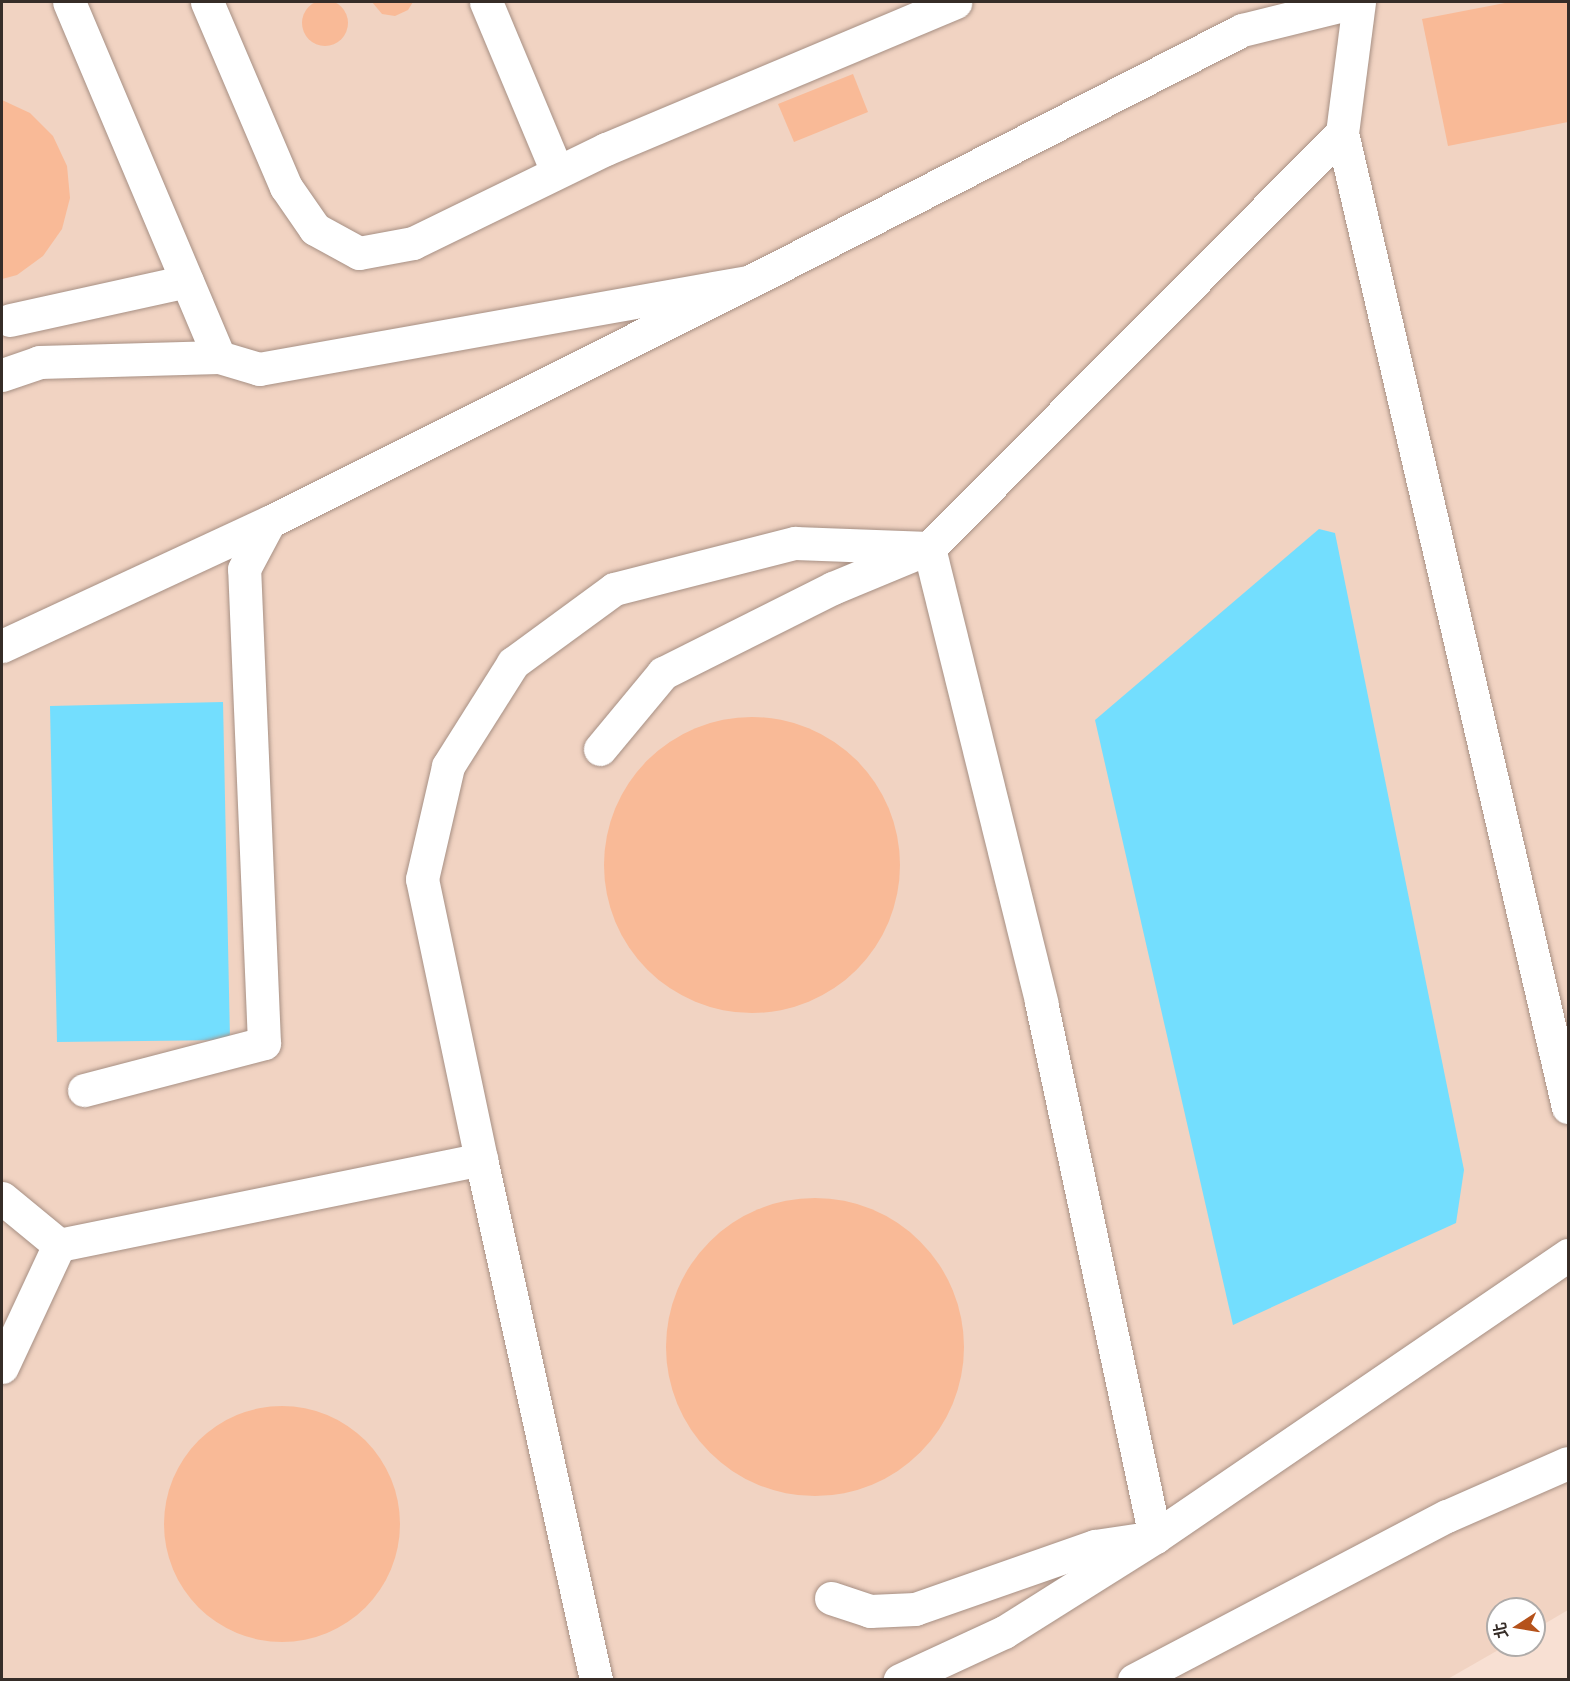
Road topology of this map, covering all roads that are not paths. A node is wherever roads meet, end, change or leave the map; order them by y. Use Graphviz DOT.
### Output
graph roads {
  1 [pos="69,2"];
  2 [pos="207,2"];
  3 [pos="486,2"];
  4 [pos="955,2"];
  5 [pos="1357,2"];
  6 [pos="1342,133"];
  7 [pos="557,172"];
  8 [pos="187,281"];
  9 [pos="749,282"];
  10 [pos="10,320"];
  11 [pos="219,357"];
  12 [pos="2,375"];
  13 [pos="269,522"];
  14 [pos="929,548"];
  15 [pos="2,646"];
  16 [pos="600,749"];
  17 [pos="84,1090"];
  18 [pos="1569,1107"];
  19 [pos="481,1158"];
  20 [pos="2,1198"];
  21 [pos="59,1245"];
  22 [pos="1569,1255"];
  23 [pos="2,1367"];
  24 [pos="1569,1464"];
  25 [pos="1155,1537"];
  26 [pos="831,1598"];
  27 [pos="596,1680"];
  28 [pos="900,1680"];
  29 [pos="1134,1680"];
  1 -- 8 [label="street"];
  2 -- 7 [label="street"];
  3 -- 7 [label="street"];
  4 -- 7 [label="street"];
  5 -- 6 [label="street"];
  5 -- 9 [label="street"];
  6 -- 14 [label="street"];
  6 -- 18 [label="street"];
  8 -- 10 [label="street"];
  8 -- 11 [label="street"];
  9 -- 11 [label="street"];
  9 -- 13 [label="street"];
  11 -- 12 [label="street"];
  13 -- 15 [label="street"];
  13 -- 17 [label="street"];
  14 -- 16 [label="street"];
  14 -- 19 [label="street"];
  14 -- 25 [label="street"];
  19 -- 21 [label="street"];
  19 -- 27 [label="street"];
  20 -- 21 [label="street"];
  21 -- 23 [label="street"];
  22 -- 25 [label="street"];
  24 -- 29 [label="street"];
  25 -- 26 [label="street"];
  25 -- 28 [label="street"];
}
